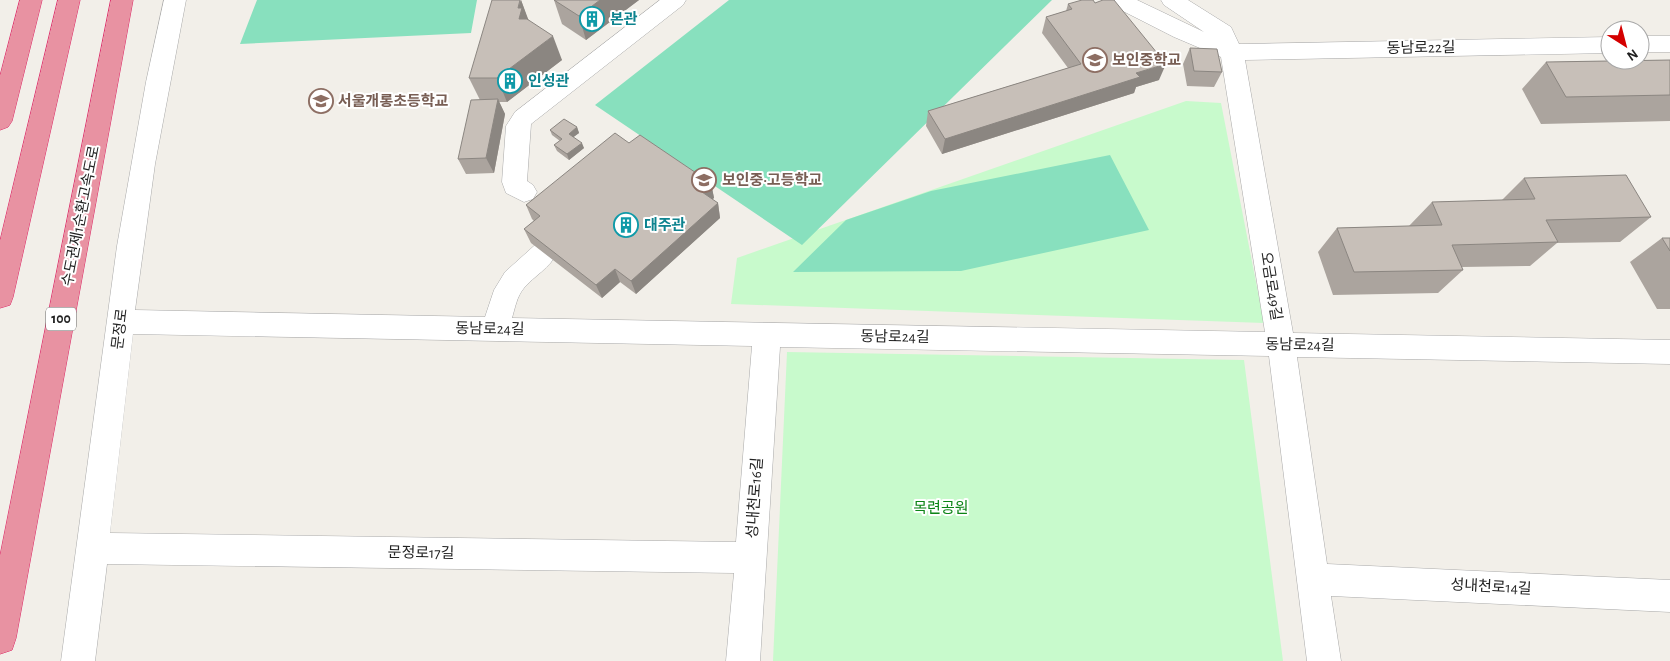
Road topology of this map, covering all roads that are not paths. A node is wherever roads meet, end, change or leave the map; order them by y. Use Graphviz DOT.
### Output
graph roads {
  1 [pos="32,0"];
  2 [pos="69,0"];
  3 [pos="122,0"];
  4 [pos="175,0"];
  5 [pos="675,0"];
  6 [pos="1119,0"];
  7 [pos="1172,0"];
  8 [pos="1650,44"];
  9 [pos="1670,44"];
  10 [pos="1600,45"];
  11 [pos="1232,52"];
  12 [pos="0,121"];
  13 [pos="524,192"];
  14 [pos="544,253"];
  15 [pos="0,297"];
  16 [pos="121,322"];
  17 [pos="495,329"];
  18 [pos="767,334"];
  19 [pos="1281,345"];
  20 [pos="1670,352"];
  21 [pos="92,548"];
  22 [pos="750,558"];
  23 [pos="1312,579"];
  24 [pos="1670,596"];
  25 [pos="0,638"];
  26 [pos="78,661"];
  27 [pos="743,661"];
  28 [pos="1324,661"];
  1 -- 12 [label="highway"];
  2 -- 15 [label="highway"];
  3 -- 25 [label="highway, 수도권제1순환고속도로 / 100"];
  4 -- 16 [label="street, 문정로"];
  5 -- 13 [label="street"];
  6 -- 11 [label="street"];
  7 -- 11 [label="street, 오금로49길"];
  8 -- 9 [label="street"];
  10 -- 11 [label="street, 동남로22길"];
  11 -- 19 [label="street, 오금로49길"];
  14 -- 17 [label="street"];
  16 -- 17 [label="street, 동남로24길"];
  16 -- 21 [label="street, 문정로"];
  17 -- 18 [label="street, 동남로24길"];
  18 -- 19 [label="street, 동남로24길"];
  18 -- 22 [label="street, 성내천로16길"];
  19 -- 20 [label="street, 동남로24길"];
  19 -- 23 [label="street, 오금로49길"];
  21 -- 22 [label="street, 문정로17길"];
  21 -- 26 [label="street, 문정로"];
  22 -- 27 [label="street, 성내천로16길"];
  23 -- 24 [label="street, 성내천로14길"];
  23 -- 28 [label="street, 오금로49길"];
}
